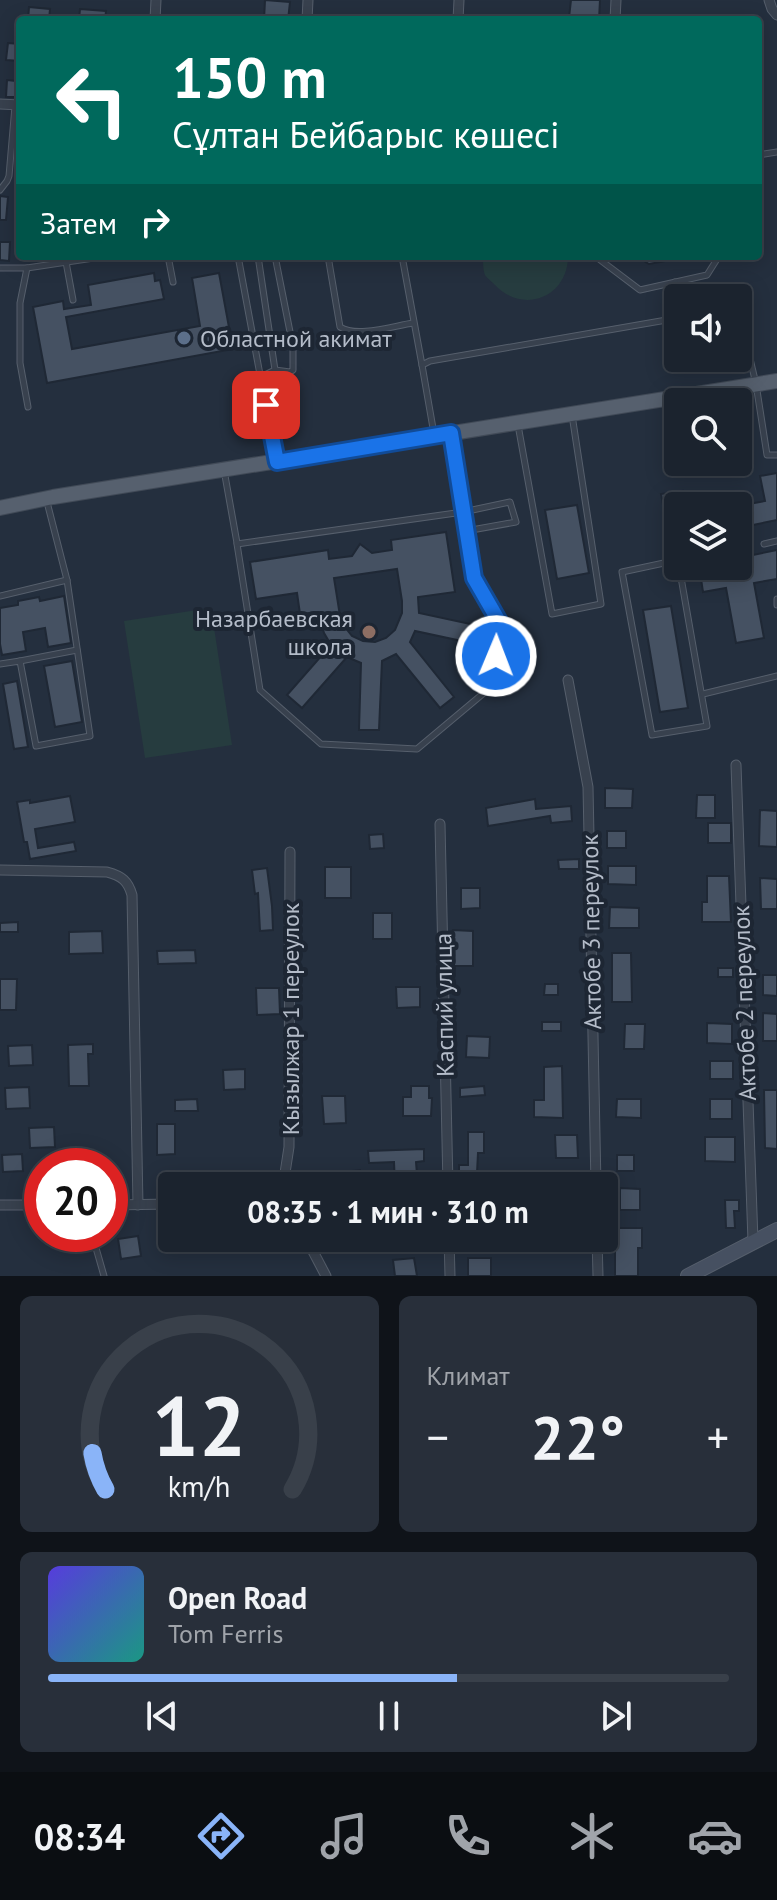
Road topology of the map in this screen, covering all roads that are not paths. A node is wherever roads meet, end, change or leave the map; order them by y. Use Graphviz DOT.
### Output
graph roads {
  1 [pos="769,0"];
  2 [pos="777,15"];
  3 [pos="16,121"];
  4 [pos="0,190"];
  5 [pos="80,260"];
  6 [pos="169,260"];
  7 [pos="239,260"];
  8 [pos="259,260"];
  9 [pos="276,260"];
  10 [pos="329,260"];
  11 [pos="403,260"];
  12 [pos="600,260"];
  13 [pos="716,260"];
  14 [pos="66,262"];
  15 [pos="0,268"];
  16 [pos="27,268"];
  17 [pos="173,282"];
  18 [pos="675,282"];
  19 [pos="73,300"];
  20 [pos="664,320"];
  21 [pos="413,323"];
  22 [pos="422,365"];
  23 [pos="752,367"];
  24 [pos="275,370"];
  25 [pos="261,377"];
  26 [pos="777,381"];
  27 [pos="756,384"];
  28 [pos="28,407"];
  29 [pos="572,414"];
  30 [pos="518,422"];
  31 [pos="451,433"];
  32 [pos="434,436"];
  33 [pos="777,455"];
  34 [pos="277,462"];
  35 [pos="224,469"];
  36 [pos="46,498"];
  37 [pos="0,508"];
  38 [pos="463,512"];
  39 [pos="466,531"];
  40 [pos="777,541"];
  41 [pos="237,544"];
  42 [pos="764,544"];
  43 [pos="664,565"];
  44 [pos="67,580"];
  45 [pos="682,580"];
  46 [pos="0,596"];
  47 [pos="77,650"];
  48 [pos="20,661"];
  49 [pos="0,664"];
  50 [pos="777,676"];
  51 [pos="568,680"];
  52 [pos="703,694"];
  53 [pos="736,765"];
  54 [pos="440,824"];
  55 [pos="290,852"];
  56 [pos="0,870"];
  57 [pos="287,1172"];
  58 [pos="448,1172"];
  59 [pos="596,1172"];
  60 [pos="158,1204"];
  61 [pos="0,1205"];
  62 [pos="24,1205"];
  63 [pos="128,1205"];
  64 [pos="138,1205"];
  65 [pos="777,1230"];
  66 [pos="753,1241"];
  67 [pos="97,1252"];
  68 [pos="313,1252"];
  69 [pos="449,1252"];
  70 [pos="597,1252"];
  71 [pos="104,1276"];
  72 [pos="326,1276"];
  73 [pos="450,1276"];
  74 [pos="598,1276"];
  75 [pos="688,1276"];
  1 -- 2 [label="street"];
  3 -- 4 [label="lane"];
  5 -- 14 [label="lane"];
  6 -- 17 [label="lane"];
  7 -- 25 [label="lane"];
  8 -- 24 [label="lane"];
  9 -- 24 [label="lane"];
  10 -- 21 [label="lane"];
  11 -- 21 [label="lane"];
  12 -- 18 [label="lane"];
  13 -- 18 [label="lane"];
  14 -- 16 [label="lane"];
  14 -- 19 [label="lane"];
  15 -- 16 [label="lane"];
  16 -- 28 [label="lane"];
  20 -- 22 [label="lane"];
  21 -- 22 [label="lane"];
  22 -- 32 [label="lane"];
  23 -- 27 [label="lane"];
  24 -- 25 [label="lane"];
  25 -- 34 [label="lane"];
  26 -- 27 [label="main road"];
  27 -- 29 [label="main road"];
  27 -- 33 [label="lane"];
  29 -- 30 [label="main road"];
  29 -- 30 [label="lane"];
  30 -- 31 [label="main road"];
  31 -- 32 [label="main road"];
  31 -- 38 [label="lane"];
  32 -- 34 [label="main road"];
  34 -- 35 [label="main road"];
  35 -- 36 [label="main road"];
  35 -- 41 [label="lane"];
  36 -- 37 [label="main road"];
  36 -- 44 [label="lane"];
  38 -- 39 [label="lane"];
  38 -- 39 [label="lane"];
  38 -- 41 [label="lane"];
  39 -- 41 [label="lane"];
  40 -- 42 [label="lane"];
  43 -- 52 [label="lane"];
  44 -- 46 [label="lane"];
  44 -- 47 [label="lane"];
  45 -- 52 [label="lane"];
  47 -- 48 [label="lane"];
  47 -- 48 [label="lane"];
  48 -- 49 [label="lane"];
  50 -- 52 [label="lane"];
  51 -- 59 [label="street, Актобе 3 переулок"];
  53 -- 66 [label="street, Актобе 2 переулок"];
  54 -- 58 [label="street, Каспий улица"];
  55 -- 57 [label="street, Кызылжар 1 переулок"];
  56 -- 64 [label="street"];
  60 -- 64 [label="street"];
  61 -- 62 [label="street"];
  63 -- 64 [label="street"];
  65 -- 66 [label="street"];
  66 -- 75 [label="street"];
  67 -- 71 [label="lane"];
  68 -- 72 [label="street"];
  69 -- 73 [label="street"];
  70 -- 74 [label="street"];
}
